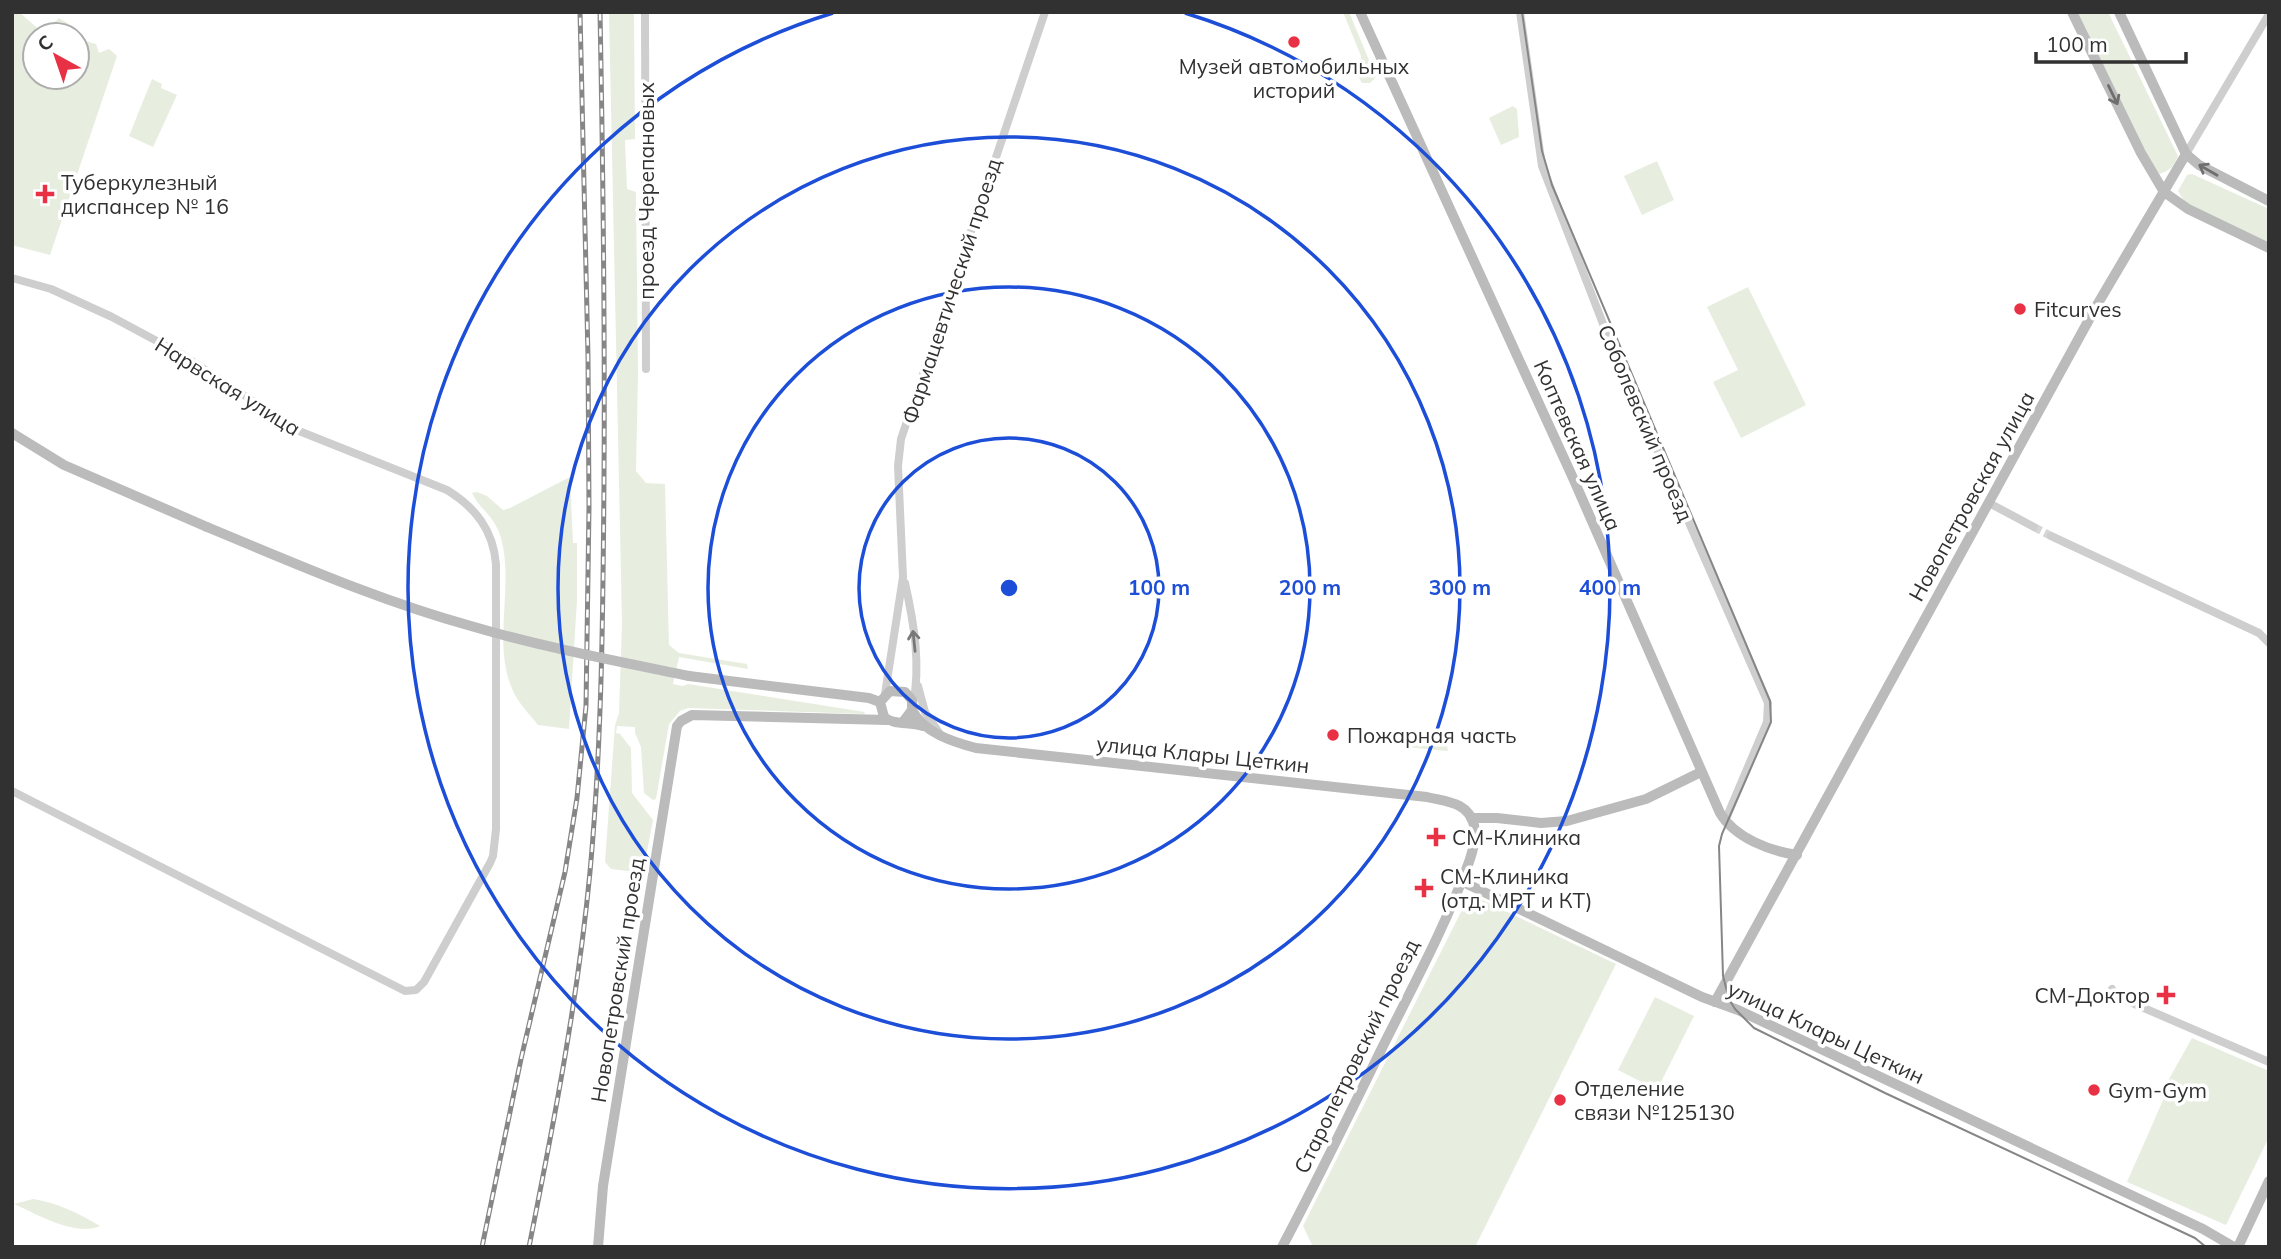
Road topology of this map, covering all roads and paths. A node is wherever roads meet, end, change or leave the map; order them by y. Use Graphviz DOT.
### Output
graph roads {
  1 [pos="645,12"];
  2 [pos="1045,12"];
  3 [pos="1360,12"];
  4 [pos="1520,12"];
  5 [pos="2072,12"];
  6 [pos="2119,12"];
  7 [pos="2269,14"];
  8 [pos="2186,154"];
  9 [pos="2164,192"];
  10 [pos="2269,201"];
  11 [pos="2269,248"];
  12 [pos="12,278"];
  13 [pos="646,369"];
  14 [pos="12,433"];
  15 [pos="1989,503"];
  16 [pos="2034,527"];
  17 [pos="2051,537"];
  18 [pos="903,577"];
  19 [pos="2269,643"];
  20 [pos="917,683"];
  21 [pos="883,698"];
  22 [pos="913,708"];
  23 [pos="887,720"];
  24 [pos="903,722"];
  25 [pos="929,728"];
  26 [pos="945,738"];
  27 [pos="1701,772"];
  28 [pos="12,791"];
  29 [pos="1471,818"];
  30 [pos="1725,821"];
  31 [pos="1797,855"];
  32 [pos="1461,881"];
  33 [pos="2112,989"];
  34 [pos="1715,1002"];
  35 [pos="2269,1062"];
  36 [pos="2269,1181"];
  37 [pos="598,1247"];
  38 [pos="1282,1247"];
  39 [pos="2236,1247"];
  1 -- 13 [label="street, проезд Черепановых"];
  2 -- 18 [label="street, Фармацевтический проезд"];
  3 -- 27 [label="street, Коптевская улица"];
  4 -- 30 [label="street, Соболевский проезд"];
  5 -- 9 [label="street, one-way"];
  6 -- 8 [label="street"];
  7 -- 8 [label="street, Новопетровская улица"];
  8 -- 9 [label="street, Новопетровская улица"];
  10 -- 8 [label="street, one-way"];
  9 -- 11 [label="street"];
  9 -- 15 [label="street, Новопетровская улица"];
  12 -- 28 [label="street, Нарвская улица"];
  14 -- 21 [label="street, bridge"];
  15 -- 16 [label="street"];
  15 -- 31 [label="street, Новопетровская улица"];
  17 -- 19 [label="street"];
  20 -- 18 [label="street, Фармацевтический проезд, one-way"];
  18 -- 21 [label="street, Фармацевтический проезд"];
  20 -- 22 [label="street, Фармацевтический проезд"];
  20 -- 26 [label="street, Фармацевтический проезд"];
  21 -- 22 [label="street"];
  21 -- 23 [label="street"];
  22 -- 24 [label="street"];
  22 -- 25 [label="street, улица Клары Цеткин"];
  23 -- 24 [label="street"];
  23 -- 37 [label="street, Новопетровский проезд"];
  24 -- 25 [label="street, улица Клары Цеткин"];
  25 -- 26 [label="street, улица Клары Цеткин"];
  26 -- 29 [label="street, улица Клары Цеткин"];
  27 -- 29 [label="street, улица Клары Цеткин"];
  27 -- 30 [label="street, Коптевская улица"];
  29 -- 32 [label="street"];
  30 -- 31 [label="street, Коптевская улица"];
  31 -- 34 [label="street, Новопетровская улица"];
  32 -- 34 [label="street, улица Клары Цеткин"];
  32 -- 38 [label="street, Старопетровский проезд"];
  33 -- 35 [label="street"];
  34 -- 39 [label="street, улица Клары Цеткин"];
  36 -- 39 [label="street"];
}
